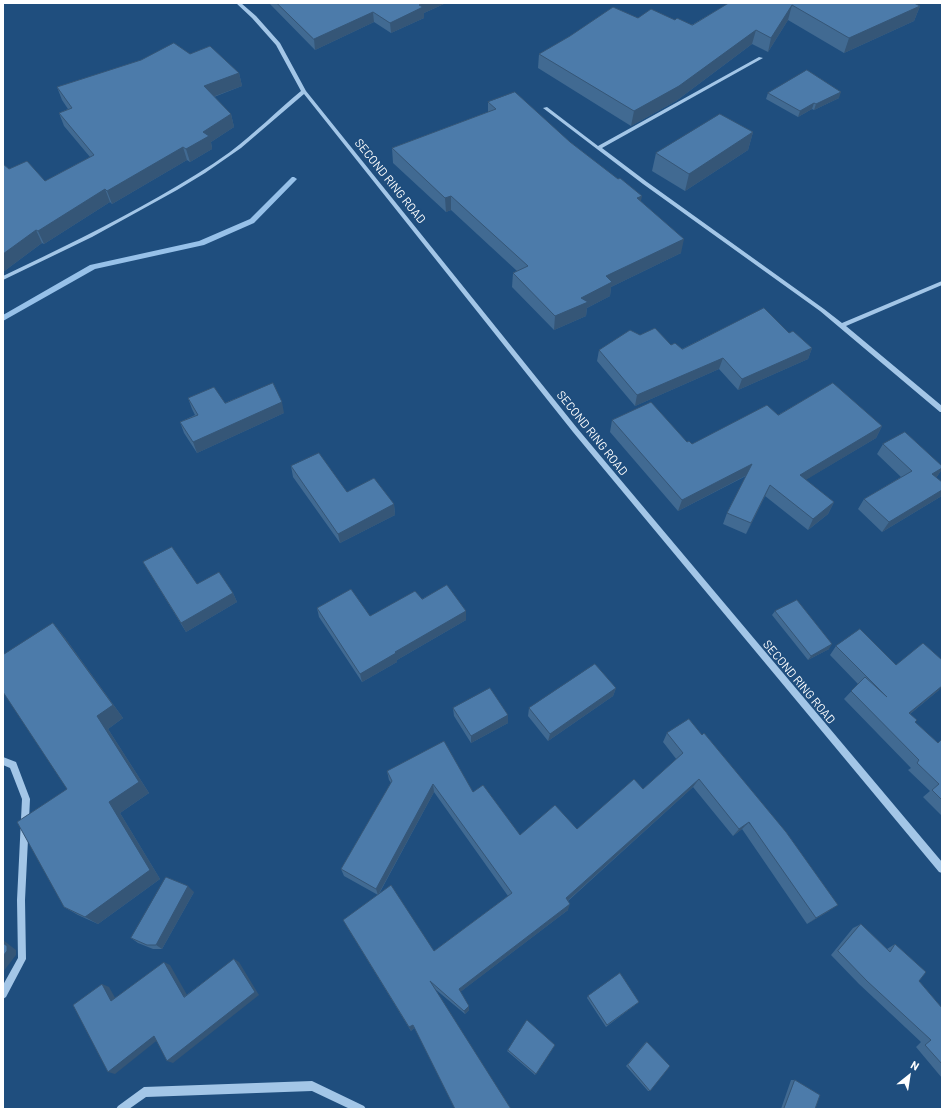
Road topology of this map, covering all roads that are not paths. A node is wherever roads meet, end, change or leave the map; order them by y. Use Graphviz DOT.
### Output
graph roads {
  1 [pos="238,3"];
  2 [pos="761,58"];
  3 [pos="304,91"];
  4 [pos="546,108"];
  5 [pos="598,148"];
  6 [pos="3,278"];
  7 [pos="942,284"];
  8 [pos="842,326"];
  9 [pos="942,410"];
  10 [pos="3,761"];
  11 [pos="942,870"];
  12 [pos="3,994"];
  13 [pos="121,1109"];
  14 [pos="361,1109"];
  1 -- 3 [label="street, SECOND RING ROAD"];
  2 -- 5 [label="street"];
  3 -- 6 [label="street"];
  3 -- 11 [label="street, SECOND RING ROAD"];
  4 -- 5 [label="street"];
  5 -- 8 [label="street"];
  7 -- 8 [label="street"];
  8 -- 9 [label="street"];
  10 -- 12 [label="street"];
  13 -- 14 [label="street"];
}
